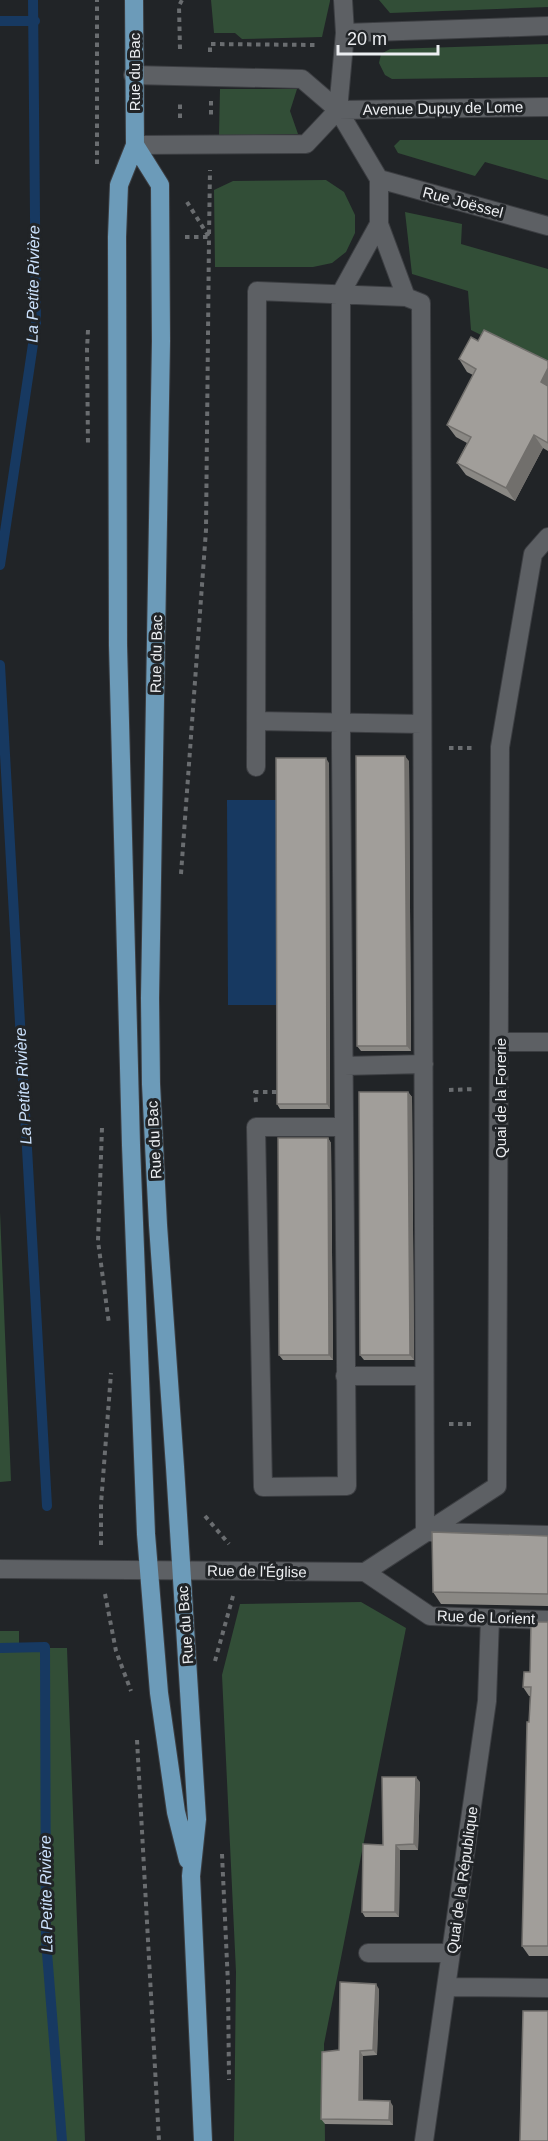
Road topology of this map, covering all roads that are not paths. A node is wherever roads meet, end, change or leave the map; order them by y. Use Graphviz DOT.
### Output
graph roads {
  1 [pos="134,0"];
  2 [pos="344,2"];
  3 [pos="548,26"];
  4 [pos="345,33"];
  5 [pos="133,75"];
  6 [pos="548,107"];
  7 [pos="338,110"];
  8 [pos="135,145"];
  9 [pos="379,179"];
  10 [pos="379,224"];
  11 [pos="548,225"];
  12 [pos="341,293"];
  13 [pos="406,297"];
  14 [pos="548,537"];
  15 [pos="256,721"];
  16 [pos="341,723"];
  17 [pos="422,724"];
  18 [pos="256,767"];
  19 [pos="500,1042"];
  20 [pos="548,1042"];
  21 [pos="423,1064"];
  22 [pos="344,1066"];
  23 [pos="344,1127"];
  24 [pos="345,1376"];
  25 [pos="424,1376"];
  26 [pos="425,1532"];
  27 [pos="548,1535"];
  28 [pos="0,1569"];
  29 [pos="181,1570"];
  30 [pos="148,1571"];
  31 [pos="365,1572"];
  32 [pos="490,1618"];
  33 [pos="548,1620"];
  34 [pos="191,1876"];
  35 [pos="368,1953"];
  36 [pos="452,1953"];
  37 [pos="447,1987"];
  38 [pos="548,1988"];
  39 [pos="203,2141"];
  40 [pos="424,2141"];
  1 -- 5 [label="main road, Rue du Bac"];
  2 -- 4 [label="street"];
  3 -- 4 [label="street"];
  4 -- 7 [label="street"];
  5 -- 7 [label="street"];
  5 -- 8 [label="main road, Rue du Bac"];
  6 -- 7 [label="street, Avenue Dupuy de Lome"];
  7 -- 8 [label="street"];
  7 -- 9 [label="street"];
  8 -- 29 [label="main road, Rue du Bac"];
  8 -- 30 [label="main road, Rue du Bac"];
  9 -- 10 [label="street"];
  9 -- 11 [label="street, Rue Joëssel"];
  10 -- 12 [label="street"];
  10 -- 13 [label="street"];
  12 -- 13 [label="street"];
  12 -- 15 [label="street"];
  12 -- 16 [label="street"];
  13 -- 17 [label="street"];
  14 -- 19 [label="street, Quai de la Forerie"];
  15 -- 16 [label="street"];
  15 -- 18 [label="street"];
  16 -- 17 [label="street"];
  16 -- 22 [label="street"];
  17 -- 21 [label="street"];
  19 -- 20 [label="street"];
  19 -- 26 [label="street, Quai de la Forerie"];
  21 -- 22 [label="street"];
  21 -- 25 [label="street"];
  22 -- 23 [label="street"];
  23 -- 24 [label="street"];
  23 -- 24 [label="street"];
  24 -- 25 [label="street"];
  25 -- 26 [label="street"];
  26 -- 27 [label="street"];
  26 -- 31 [label="street, Quai de la Forerie"];
  28 -- 30 [label="street, Rue de l'Église"];
  29 -- 30 [label="street, Rue de l'Église"];
  29 -- 31 [label="street, Rue de l'Église"];
  29 -- 34 [label="main road, Rue du Bac"];
  30 -- 34 [label="main road, Rue du Bac"];
  31 -- 32 [label="street, Rue de Lorient"];
  32 -- 33 [label="street, Rue de Lorient"];
  32 -- 36 [label="street, Quai de la République"];
  34 -- 39 [label="main road, Rue du Bac"];
  35 -- 36 [label="street"];
  36 -- 37 [label="street, Quai de la République"];
  37 -- 38 [label="street"];
  37 -- 40 [label="street, Quai de la République"];
}
